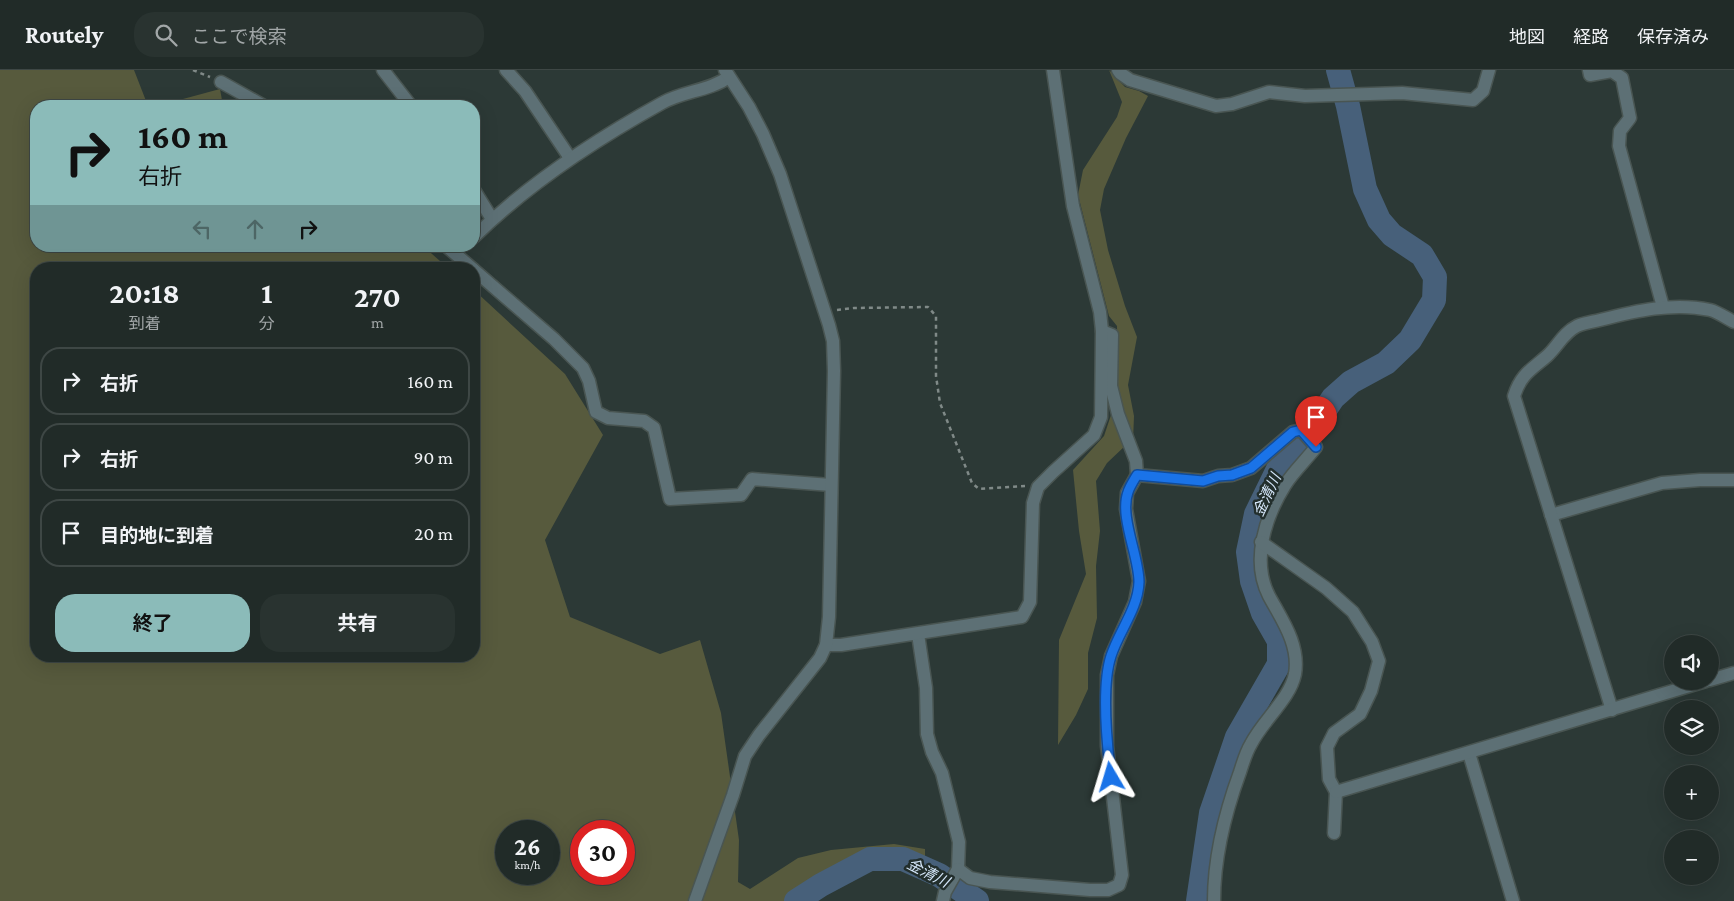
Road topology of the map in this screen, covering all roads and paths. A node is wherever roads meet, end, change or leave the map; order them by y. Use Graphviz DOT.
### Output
graph roads {
  1 [pos="193,70"];
  2 [pos="383,70"];
  3 [pos="506,70"];
  4 [pos="1053,70"];
  5 [pos="1118,70"];
  6 [pos="1489,70"];
  7 [pos="1589,70"];
  8 [pos="727,74"];
  9 [pos="221,82"];
  10 [pos="253,100"];
  11 [pos="406,100"];
  12 [pos="570,158"];
  13 [pos="480,200"];
  14 [pos="492,219"];
  15 [pos="480,231"];
  16 [pos="458,252"];
  17 [pos="467,262"];
  18 [pos="480,275"];
  19 [pos="1663,308"];
  20 [pos="826,312"];
  21 [pos="1734,322"];
  22 [pos="1102,330"];
  23 [pos="1137,475"];
  24 [pos="1734,480"];
  25 [pos="831,485"];
  26 [pos="1038,487"];
  27 [pos="1551,515"];
  28 [pos="1261,542"];
  29 [pos="918,634"];
  30 [pos="826,645"];
  31 [pos="1734,673"];
  32 [pos="1719,677"];
  33 [pos="1677,690"];
  34 [pos="1612,710"];
  35 [pos="1469,753"];
  36 [pos="1336,792"];
  37 [pos="1334,833"];
  38 [pos="956,872"];
  39 [pos="1092,896"];
  40 [pos="944,897"];
  41 [pos="695,901"];
  42 [pos="1214,901"];
  43 [pos="1513,901"];
  1 -- 9 [label="path"];
  2 -- 11 [label="street"];
  3 -- 12 [label="street"];
  4 -- 22 [label="street"];
  5 -- 6 [label="street"];
  7 -- 19 [label="street"];
  8 -- 12 [label="street"];
  8 -- 20 [label="street"];
  9 -- 10 [label="street"];
  12 -- 14 [label="street"];
  13 -- 14 [label="street"];
  14 -- 15 [label="street"];
  16 -- 17 [label="street"];
  18 -- 25 [label="street"];
  19 -- 21 [label="street"];
  19 -- 27 [label="street"];
  20 -- 25 [label="street"];
  20 -- 26 [label="path"];
  22 -- 23 [label="street"];
  22 -- 26 [label="street"];
  23 -- 28 [label="street"];
  23 -- 39 [label="street"];
  24 -- 27 [label="street"];
  25 -- 30 [label="street"];
  26 -- 29 [label="street"];
  27 -- 34 [label="street"];
  28 -- 36 [label="street"];
  28 -- 42 [label="street"];
  29 -- 30 [label="street"];
  29 -- 38 [label="street"];
  30 -- 41 [label="street"];
  31 -- 32 [label="street"];
  33 -- 34 [label="street"];
  34 -- 35 [label="street"];
  35 -- 36 [label="street"];
  35 -- 43 [label="street"];
  36 -- 37 [label="street"];
  38 -- 39 [label="street"];
  38 -- 40 [label="street"];
}
